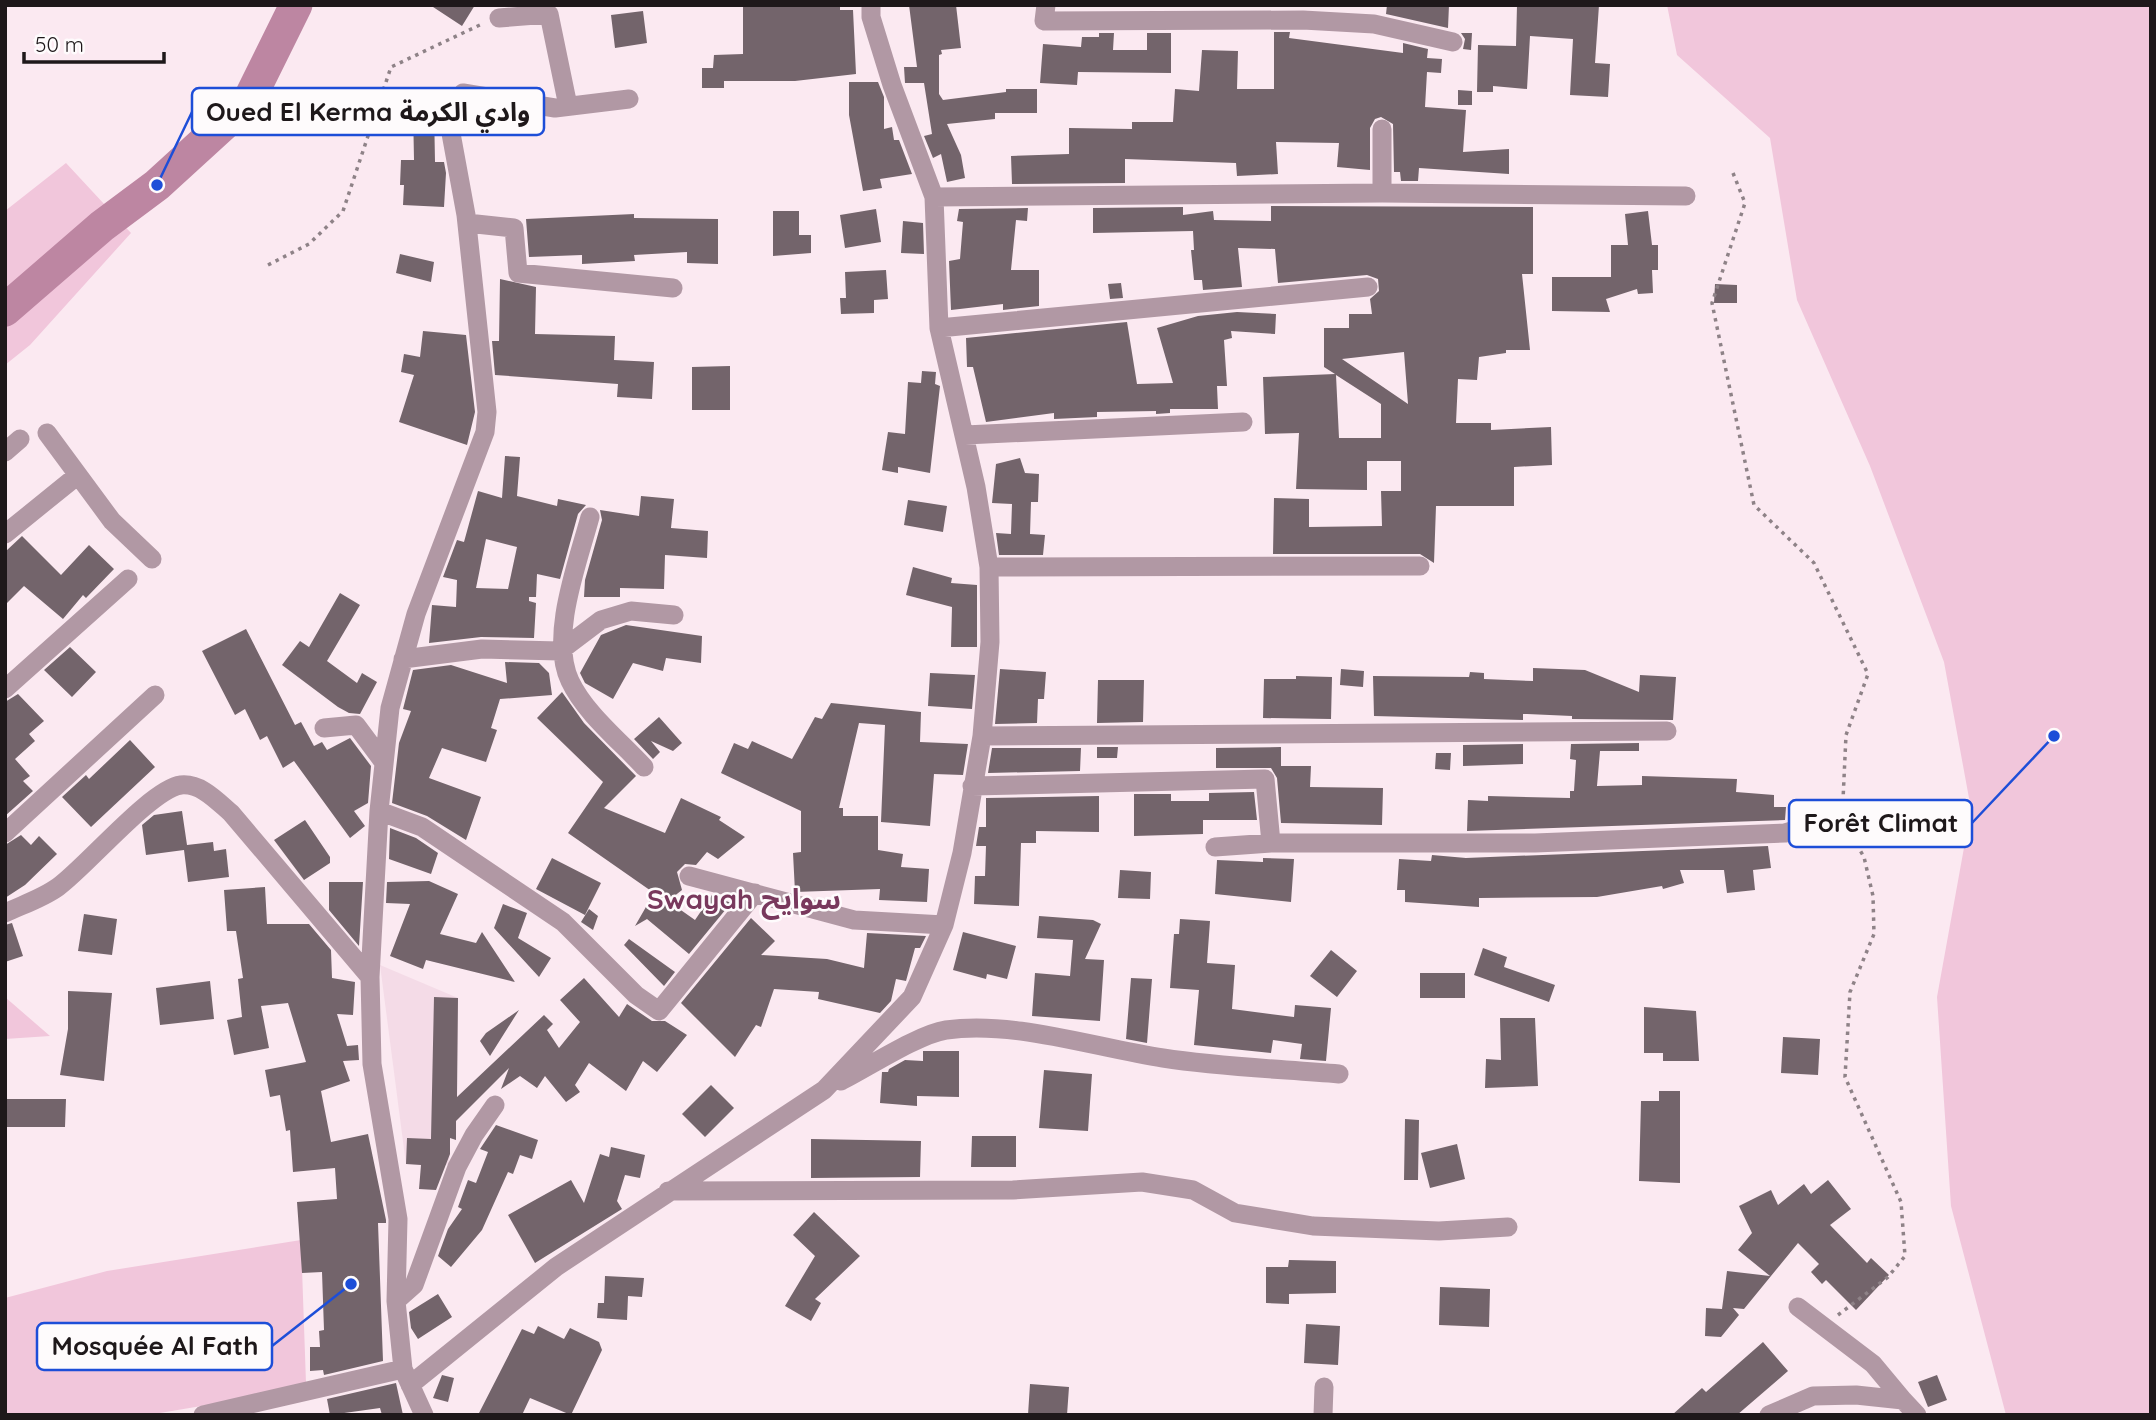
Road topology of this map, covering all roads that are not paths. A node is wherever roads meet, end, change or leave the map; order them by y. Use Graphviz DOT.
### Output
graph roads {
  1 [pos="871,5"];
  2 [pos="1046,5"];
  3 [pos="499,18"];
  4 [pos="1453,41"];
  5 [pos="629,99"];
  6 [pos="568,106"];
  7 [pos="1382,129"];
  8 [pos="1382,192"];
  9 [pos="1686,196"];
  10 [pos="934,197"];
  11 [pos="467,223"];
  12 [pos="1368,287"];
  13 [pos="673,288"];
  14 [pos="939,328"];
  15 [pos="1243,422"];
  16 [pos="47,433"];
  17 [pos="965,435"];
  18 [pos="20,439"];
  19 [pos="5,453"];
  20 [pos="78,475"];
  21 [pos="590,517"];
  22 [pos="5,534"];
  23 [pos="152,559"];
  24 [pos="1420,566"];
  25 [pos="989,567"];
  26 [pos="128,579"];
  27 [pos="674,615"];
  28 [pos="560,652"];
  29 [pos="403,659"];
  30 [pos="5,689"];
  31 [pos="155,695"];
  32 [pos="324,728"];
  33 [pos="1667,731"];
  34 [pos="982,736"];
  35 [pos="382,761"];
  36 [pos="644,767"];
  37 [pos="972,786"];
  38 [pos="379,811"];
  39 [pos="1841,817"];
  40 [pos="5,833"];
  41 [pos="1271,843"];
  42 [pos="1215,847"];
  43 [pos="689,876"];
  44 [pos="755,893"];
  45 [pos="5,913"];
  46 [pos="944,925"];
  47 [pos="370,977"];
  48 [pos="1339,1074"];
  49 [pos="824,1090"];
  50 [pos="495,1105"];
  51 [pos="667,1191"];
  52 [pos="1508,1227"];
  53 [pos="396,1301"];
  54 [pos="1798,1307"];
  55 [pos="406,1377"];
  56 [pos="1324,1387"];
  57 [pos="1903,1400"];
  58 [pos="203,1415"];
  59 [pos="424,1415"];
  60 [pos="1323,1415"];
  61 [pos="1769,1415"];
  62 [pos="1917,1415"];
  1 -- 10 [label="street"];
  2 -- 4 [label="street"];
  3 -- 6 [label="street"];
  5 -- 6 [label="street"];
  6 -- 11 [label="street"];
  7 -- 8 [label="street"];
  8 -- 9 [label="street"];
  8 -- 10 [label="street"];
  10 -- 14 [label="street"];
  11 -- 13 [label="street"];
  11 -- 29 [label="street"];
  12 -- 14 [label="street"];
  14 -- 17 [label="street"];
  15 -- 17 [label="street"];
  16 -- 20 [label="street"];
  17 -- 25 [label="street"];
  18 -- 19 [label="street"];
  20 -- 22 [label="street"];
  20 -- 23 [label="street"];
  21 -- 28 [label="street"];
  24 -- 25 [label="street"];
  25 -- 34 [label="street"];
  26 -- 30 [label="street"];
  27 -- 28 [label="street"];
  28 -- 29 [label="street"];
  28 -- 36 [label="street"];
  29 -- 35 [label="street"];
  31 -- 40 [label="street"];
  32 -- 35 [label="street"];
  33 -- 34 [label="street"];
  34 -- 37 [label="street"];
  35 -- 38 [label="street"];
  37 -- 41 [label="street"];
  37 -- 46 [label="street"];
  38 -- 44 [label="street"];
  38 -- 47 [label="street"];
  39 -- 41 [label="street"];
  41 -- 42 [label="street"];
  43 -- 44 [label="street"];
  44 -- 46 [label="street"];
  45 -- 47 [label="street"];
  46 -- 49 [label="street"];
  47 -- 53 [label="street"];
  48 -- 49 [label="street"];
  49 -- 51 [label="street"];
  50 -- 53 [label="street"];
  51 -- 52 [label="street"];
  51 -- 55 [label="street"];
  53 -- 55 [label="street"];
  54 -- 57 [label="street"];
  55 -- 58 [label="street"];
  55 -- 59 [label="street"];
  56 -- 60 [label="street"];
  57 -- 61 [label="street"];
  57 -- 62 [label="street"];
}
